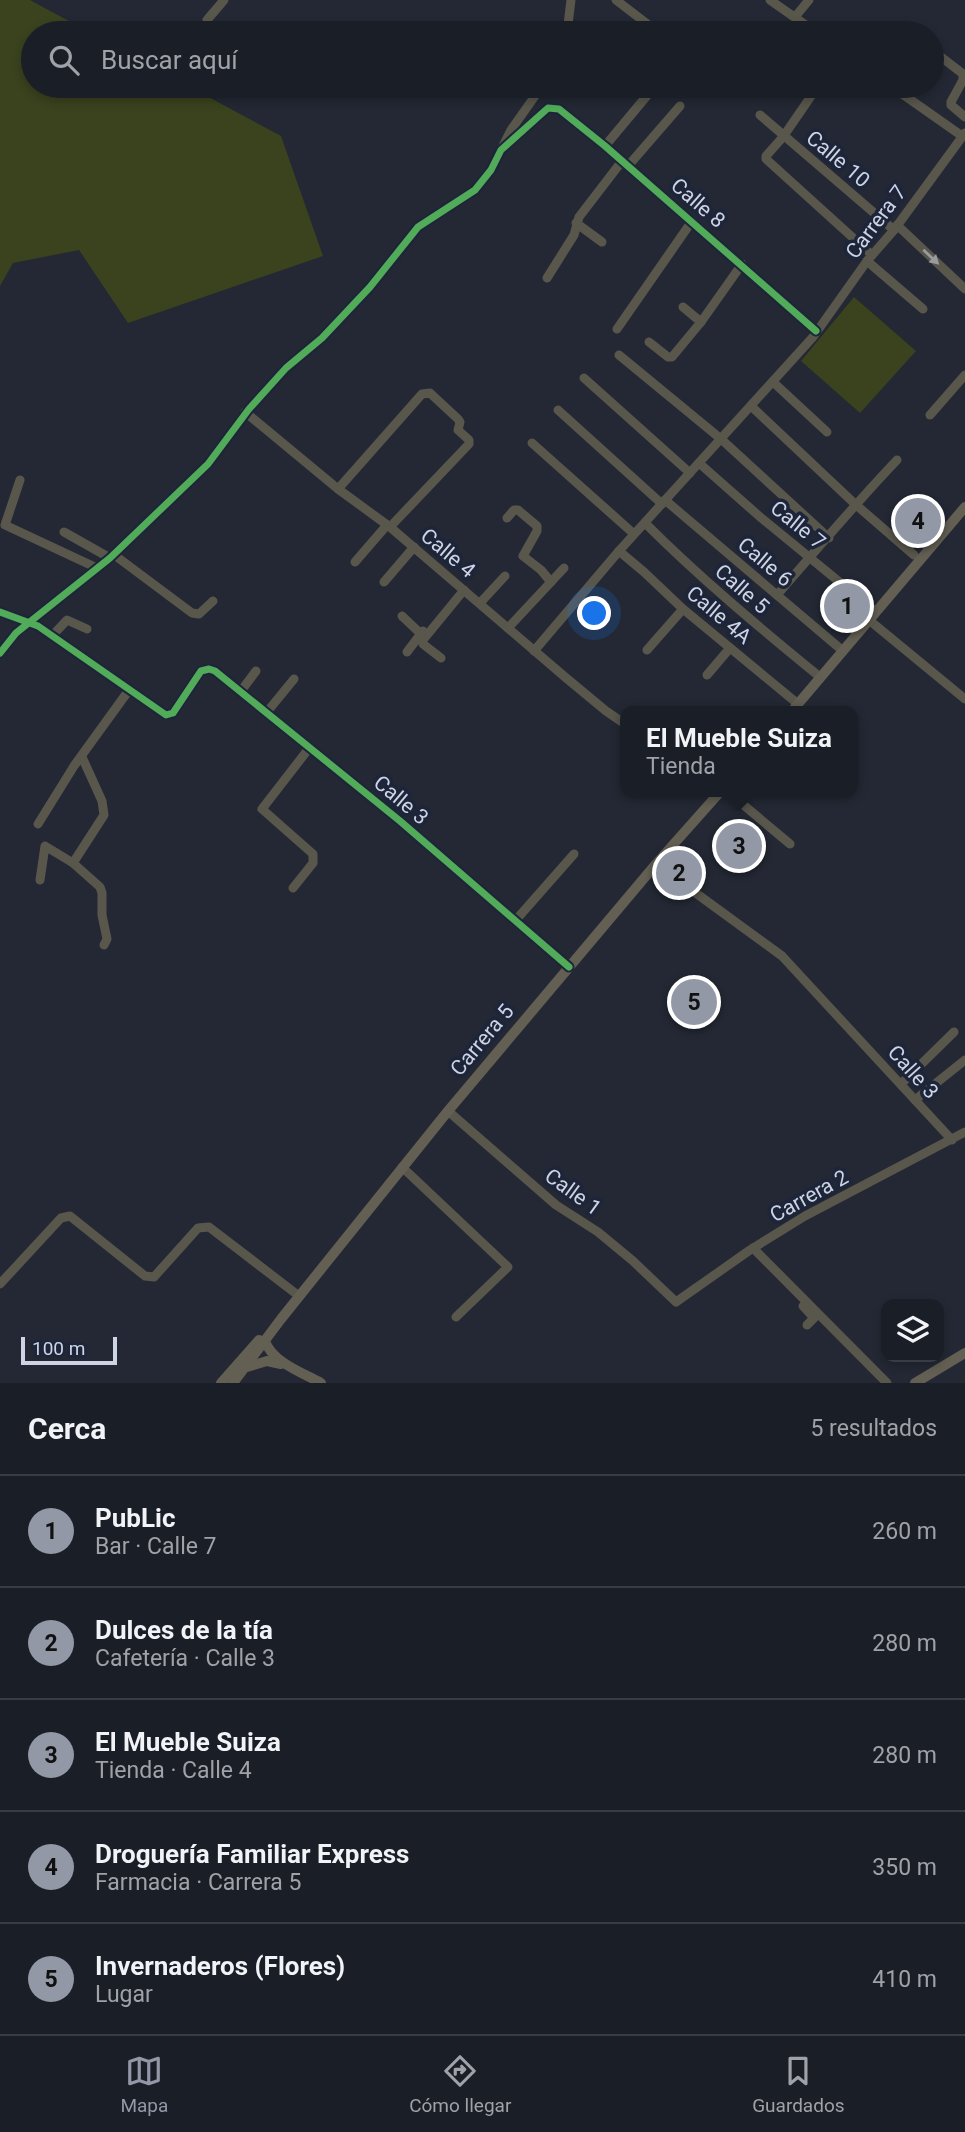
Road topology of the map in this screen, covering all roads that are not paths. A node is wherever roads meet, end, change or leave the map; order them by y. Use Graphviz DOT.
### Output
graph roads {
  1 [pos="224,0"];
  2 [pos="570,0"];
  3 [pos="616,0"];
  4 [pos="770,0"];
  5 [pos="809,0"];
  6 [pos="794,17"];
  7 [pos="207,21"];
  8 [pos="568,21"];
  9 [pos="643,21"];
  10 [pos="800,21"];
  11 [pos="944,59"];
  12 [pos="534,98"];
  13 [pos="645,98"];
  14 [pos="810,98"];
  15 [pos="909,98"];
  16 [pos="680,106"];
  17 [pos="760,115"];
  18 [pos="965,117"];
  19 [pos="963,135"];
  20 [pos="783,136"];
  21 [pos="606,146"];
  22 [pos="501,150"];
  23 [pos="625,163"];
  24 [pos="692,221"];
  25 [pos="576,223"];
  26 [pos="895,227"];
  27 [pos="602,242"];
  28 [pos="870,258"];
  29 [pos="742,264"];
  30 [pos="547,278"];
  31 [pos="965,289"];
  32 [pos="683,307"];
  33 [pos="923,309"];
  34 [pos="701,321"];
  35 [pos="617,329"];
  36 [pos="816,331"];
  37 [pos="649,342"];
  38 [pos="619,355"];
  39 [pos="965,374"];
  40 [pos="584,378"];
  41 [pos="772,382"];
  42 [pos="751,406"];
  43 [pos="558,410"];
  44 [pos="245,412"];
  45 [pos="930,415"];
  46 [pos="827,432"];
  47 [pos="721,439"];
  48 [pos="533,443"];
  49 [pos="897,460"];
  50 [pos="699,463"];
  51 [pos="690,473"];
  52 [pos="20,480"];
  53 [pos="338,489"];
  54 [pos="664,502"];
  55 [pos="855,504"];
  56 [pos="965,507"];
  57 [pos="507,518"];
  58 [pos="645,523"];
  59 [pos="388,526"];
  60 [pos="64,532"];
  61 [pos="634,534"];
  62 [pos="829,538"];
  63 [pos="414,547"];
  64 [pos="619,551"];
  65 [pos="914,555"];
  66 [pos="112,556"];
  67 [pos="810,557"];
  68 [pos="355,562"];
  69 [pos="97,568"];
  70 [pos="564,568"];
  71 [pos="505,576"];
  72 [pos="384,582"];
  73 [pos="551,582"];
  74 [pos="462,589"];
  75 [pos="777,595"];
  76 [pos="213,601"];
  77 [pos="481,603"];
  78 [pos="683,609"];
  79 [pos="0,612"];
  80 [pos="873,616"];
  81 [pos="402,617"];
  82 [pos="31,623"];
  83 [pos="508,628"];
  84 [pos="88,629"];
  85 [pos="421,634"];
  86 [pos="52,636"];
  87 [pos="730,648"];
  88 [pos="647,650"];
  89 [pos="534,651"];
  90 [pos="843,651"];
  91 [pos="407,652"];
  92 [pos="0,653"];
  93 [pos="441,658"];
  94 [pos="256,671"];
  95 [pos="707,675"];
  96 [pos="820,677"];
  97 [pos="294,679"];
  98 [pos="129,690"];
  99 [pos="241,691"];
  100 [pos="965,699"];
  101 [pos="793,706"];
  102 [pos="797,706"];
  103 [pos="267,712"];
  104 [pos="620,721"];
  105 [pos="310,747"];
  106 [pos="82,757"];
  107 [pos="716,797"];
  108 [pos="727,797"];
  109 [pos="38,824"];
  110 [pos="790,844"];
  111 [pos="574,854"];
  112 [pos="73,863"];
  113 [pos="656,864"];
  114 [pos="40,880"];
  115 [pos="293,888"];
  116 [pos="515,920"];
  117 [pos="104,945"];
  118 [pos="569,967"];
  119 [pos="954,1032"];
  120 [pos="965,1060"];
  121 [pos="901,1084"];
  122 [pos="915,1100"];
  123 [pos="447,1111"];
  124 [pos="965,1132"];
  125 [pos="952,1140"];
  126 [pos="402,1167"];
  127 [pos="751,1249"];
  128 [pos="0,1284"];
  129 [pos="299,1296"];
  130 [pos="676,1303"];
  131 [pos="456,1317"];
  132 [pos="281,1319"];
  133 [pos="807,1325"];
  134 [pos="265,1341"];
  135 [pos="965,1353"];
  136 [pos="254,1357"];
  137 [pos="275,1357"];
  138 [pos="244,1369"];
  139 [pos="309,1377"];
  140 [pos="221,1383"];
  141 [pos="228,1383"];
  142 [pos="233,1383"];
  143 [pos="321,1383"];
  144 [pos="887,1383"];
  145 [pos="915,1383"];
  1 -- 7 [label="street"];
  2 -- 8 [label="street"];
  3 -- 9 [label="street"];
  4 -- 6 [label="street"];
  5 -- 6 [label="street"];
  6 -- 10 [label="street"];
  11 -- 18 [label="street"];
  12 -- 22 [label="street"];
  13 -- 21 [label="street"];
  14 -- 20 [label="street"];
  15 -- 19 [label="street"];
  16 -- 23 [label="street"];
  17 -- 20 [label="street, Calle 10"];
  19 -- 26 [label="street, Carrera 7"];
  20 -- 26 [label="street, Calle 10"];
  20 -- 28 [label="street"];
  21 -- 22 [label="street, Calle 8"];
  21 -- 23 [label="street, Calle 8"];
  22 -- 44 [label="street"];
  23 -- 24 [label="street, Calle 8"];
  23 -- 25 [label="street"];
  24 -- 29 [label="street, Calle 8"];
  24 -- 35 [label="street"];
  25 -- 27 [label="street"];
  25 -- 30 [label="street"];
  26 -- 28 [label="street, Carrera 7"];
  26 -- 31 [label="street, Calle 10, one-way"];
  28 -- 33 [label="street"];
  28 -- 36 [label="street, Carrera 7"];
  29 -- 34 [label="street"];
  29 -- 36 [label="street, Calle 8"];
  32 -- 34 [label="street"];
  34 -- 37 [label="street"];
  36 -- 41 [label="street, Carrera 7"];
  38 -- 47 [label="street"];
  39 -- 45 [label="street"];
  40 -- 51 [label="street"];
  41 -- 42 [label="street, Carrera 7"];
  41 -- 46 [label="street"];
  42 -- 47 [label="street, Carrera 7"];
  42 -- 55 [label="street"];
  43 -- 54 [label="street, Calle 6"];
  44 -- 53 [label="street, Calle 4"];
  44 -- 66 [label="street"];
  47 -- 50 [label="street, Carrera 7"];
  47 -- 62 [label="street"];
  48 -- 61 [label="street"];
  49 -- 55 [label="street"];
  50 -- 51 [label="street, Carrera 7"];
  50 -- 67 [label="street, Calle 7"];
  51 -- 54 [label="street, Carrera 7"];
  52 -- 69 [label="street"];
  53 -- 59 [label="street, Calle 4"];
  53 -- 59 [label="street"];
  54 -- 58 [label="street, Carrera 7"];
  54 -- 75 [label="street, Calle 6"];
  55 -- 62 [label="street"];
  55 -- 65 [label="street"];
  56 -- 80 [label="main road"];
  57 -- 73 [label="street"];
  58 -- 61 [label="street, Carrera 7"];
  58 -- 96 [label="street, Calle 5"];
  59 -- 63 [label="street, Calle 4"];
  59 -- 68 [label="street"];
  60 -- 66 [label="street"];
  61 -- 64 [label="street, Carrera 7"];
  62 -- 67 [label="street"];
  63 -- 72 [label="street"];
  63 -- 74 [label="street, Calle 4"];
  64 -- 78 [label="street, Calle 4A"];
  64 -- 89 [label="street, Carrera 7"];
  66 -- 69 [label="street"];
  66 -- 76 [label="street"];
  67 -- 75 [label="street"];
  67 -- 80 [label="street, Calle 7"];
  69 -- 82 [label="street"];
  70 -- 73 [label="street"];
  71 -- 77 [label="street"];
  73 -- 83 [label="street"];
  74 -- 77 [label="street, Calle 4"];
  74 -- 85 [label="street"];
  74 -- 93 [label="street"];
  75 -- 90 [label="street, Calle 6"];
  77 -- 83 [label="street, Calle 4"];
  78 -- 87 [label="street, Calle 4A"];
  78 -- 88 [label="street"];
  79 -- 82 [label="street"];
  80 -- 90 [label="main road"];
  80 -- 100 [label="street, Calle 7"];
  81 -- 85 [label="street"];
  82 -- 86 [label="street"];
  82 -- 92 [label="street"];
  83 -- 89 [label="street, Calle 4"];
  84 -- 86 [label="street"];
  85 -- 91 [label="street"];
  86 -- 98 [label="street"];
  87 -- 95 [label="street"];
  87 -- 101 [label="street, Calle 4A"];
  89 -- 104 [label="street, Calle 4"];
  90 -- 96 [label="main road"];
  94 -- 99 [label="street"];
  96 -- 102 [label="main road"];
  97 -- 103 [label="street"];
  98 -- 99 [label="street, Calle 3"];
  98 -- 106 [label="street"];
  99 -- 103 [label="street, Calle 3"];
  103 -- 105 [label="street, Calle 3"];
  105 -- 115 [label="street"];
  105 -- 116 [label="street, Calle 3"];
  106 -- 109 [label="street"];
  106 -- 112 [label="street"];
  107 -- 113 [label="main road, Carrera 5"];
  108 -- 110 [label="street"];
  111 -- 116 [label="street"];
  112 -- 114 [label="street"];
  112 -- 117 [label="street"];
  113 -- 118 [label="main road, Carrera 5"];
  113 -- 121 [label="street, Calle 3"];
  116 -- 118 [label="street, Calle 3"];
  118 -- 123 [label="main road, Carrera 5"];
  119 -- 121 [label="street"];
  120 -- 122 [label="street"];
  121 -- 122 [label="street, Calle 3"];
  122 -- 125 [label="street, Calle 3"];
  123 -- 126 [label="main road, Carrera 5"];
  123 -- 130 [label="street, Calle 1"];
  124 -- 125 [label="street, Carrera 2"];
  125 -- 127 [label="street, Carrera 2"];
  126 -- 129 [label="main road, Carrera 5"];
  126 -- 131 [label="street"];
  127 -- 130 [label="street, Carrera 2"];
  127 -- 133 [label="street"];
  127 -- 144 [label="street"];
  128 -- 129 [label="street"];
  129 -- 132 [label="main road, Carrera 5"];
  132 -- 134 [label="main road, Carrera 5"];
  132 -- 140 [label="main road, Carrera 5"];
  134 -- 136 [label="main road, Carrera 5"];
  134 -- 137 [label="main road"];
  135 -- 145 [label="main road"];
  136 -- 137 [label="main road"];
  136 -- 138 [label="main road, Carrera 5"];
  136 -- 141 [label="main road"];
  137 -- 139 [label="main road"];
  138 -- 139 [label="main road"];
  138 -- 142 [label="main road, Carrera 5"];
  139 -- 143 [label="main road"];
}
